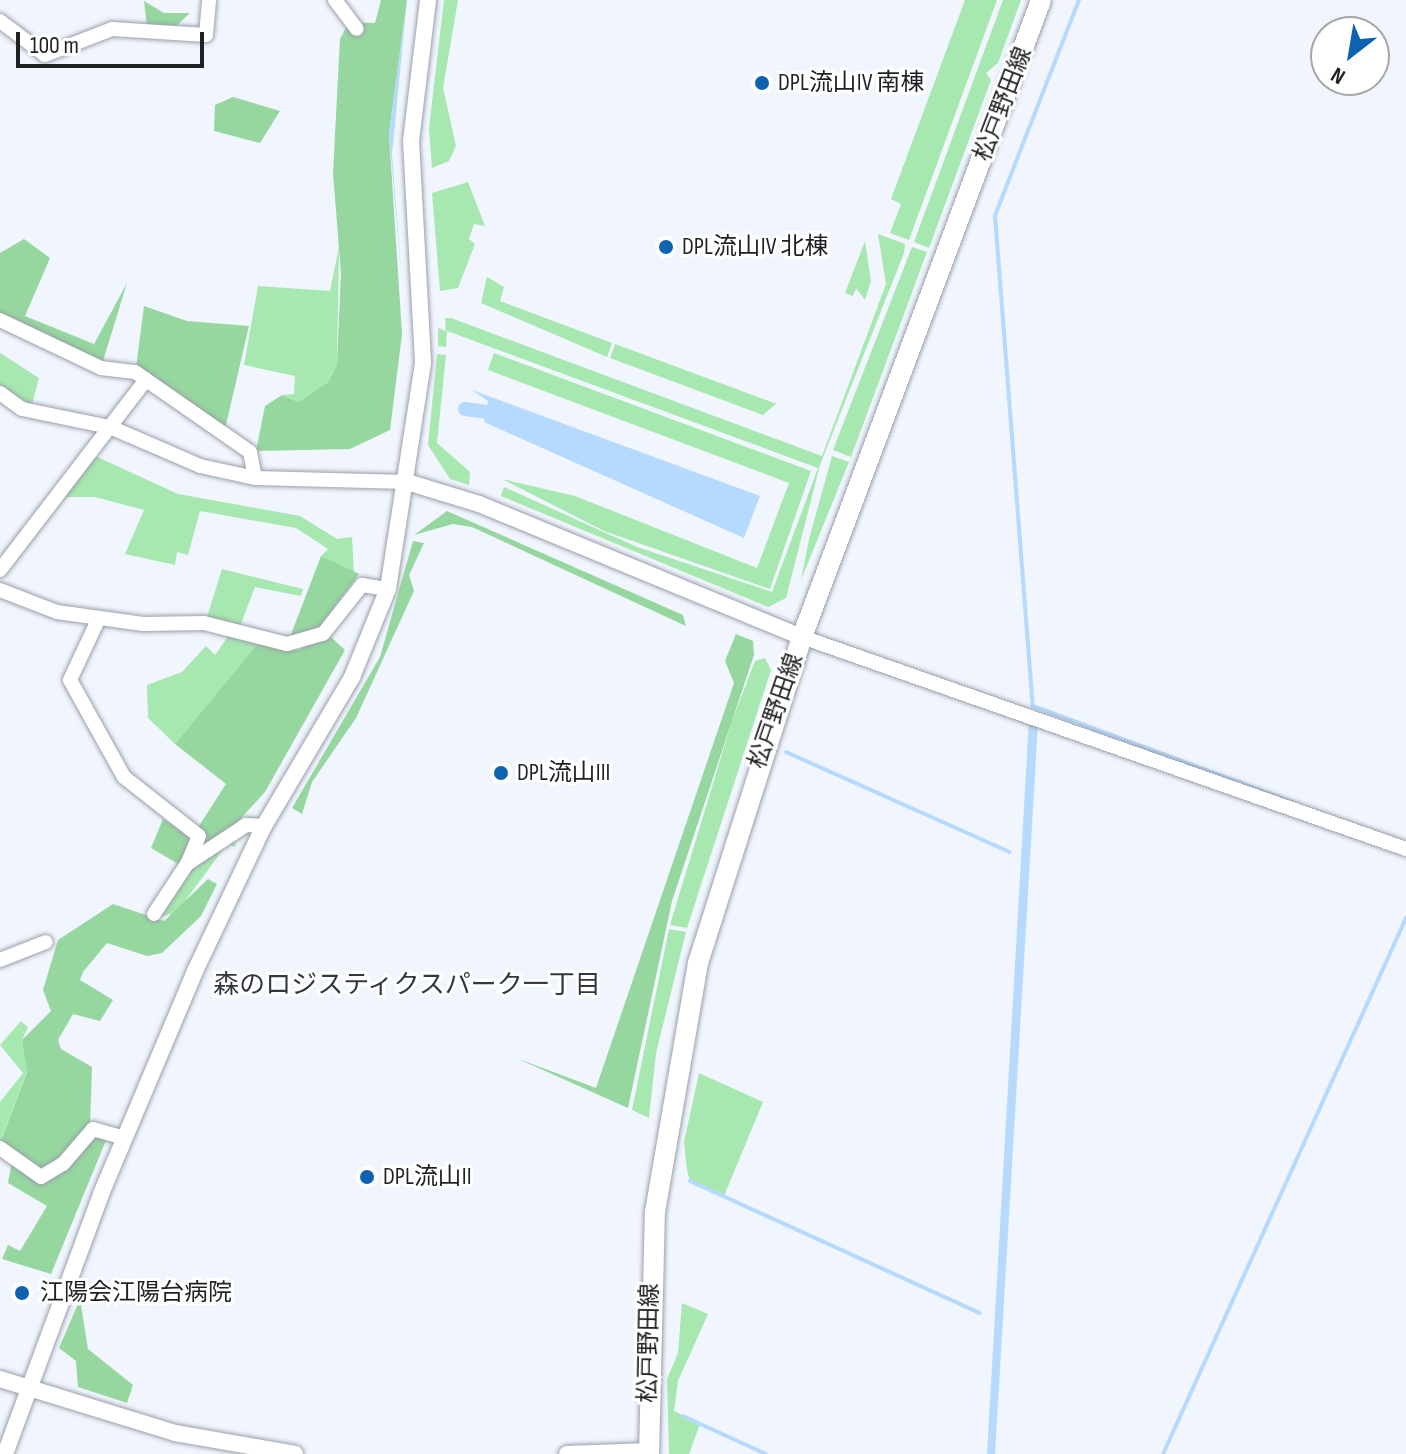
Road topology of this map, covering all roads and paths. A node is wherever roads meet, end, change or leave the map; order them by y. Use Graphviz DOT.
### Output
graph roads {
  1 [pos="209,0"];
  2 [pos="335,0"];
  3 [pos="428,0"];
  4 [pos="1041,0"];
  5 [pos="0,21"];
  6 [pos="357,29"];
  7 [pos="0,320"];
  8 [pos="146,380"];
  9 [pos="0,393"];
  10 [pos="110,427"];
  11 [pos="255,478"];
  12 [pos="407,482"];
  13 [pos="0,570"];
  14 [pos="388,589"];
  15 [pos="0,590"];
  16 [pos="99,618"];
  17 [pos="802,637"];
  18 [pos="264,826"];
  19 [pos="1406,849"];
  20 [pos="187,864"];
  21 [pos="154,914"];
  22 [pos="46,942"];
  23 [pos="0,960"];
  24 [pos="124,1138"];
  25 [pos="0,1148"];
  26 [pos="0,1379"];
  27 [pos="29,1388"];
  28 [pos="649,1452"];
  29 [pos="5,1454"];
  30 [pos="295,1454"];
  31 [pos="567,1454"];
  1 -- 5 [label="street"];
  2 -- 6 [label="street"];
  3 -- 12 [label="street"];
  4 -- 17 [label="main road, 松戸野田線"];
  7 -- 8 [label="street"];
  8 -- 10 [label="street"];
  8 -- 11 [label="street"];
  9 -- 10 [label="street"];
  10 -- 11 [label="street"];
  10 -- 13 [label="street"];
  11 -- 12 [label="street"];
  12 -- 14 [label="street"];
  12 -- 17 [label="street"];
  14 -- 16 [label="street"];
  14 -- 18 [label="street"];
  15 -- 16 [label="street"];
  16 -- 20 [label="street"];
  17 -- 19 [label="street"];
  17 -- 28 [label="main road, 松戸野田線"];
  18 -- 20 [label="street"];
  18 -- 24 [label="street"];
  20 -- 21 [label="street"];
  22 -- 23 [label="street"];
  24 -- 25 [label="street"];
  24 -- 27 [label="street"];
  26 -- 27 [label="street"];
  27 -- 29 [label="street"];
  27 -- 30 [label="street"];
  28 -- 31 [label="street"];
}
